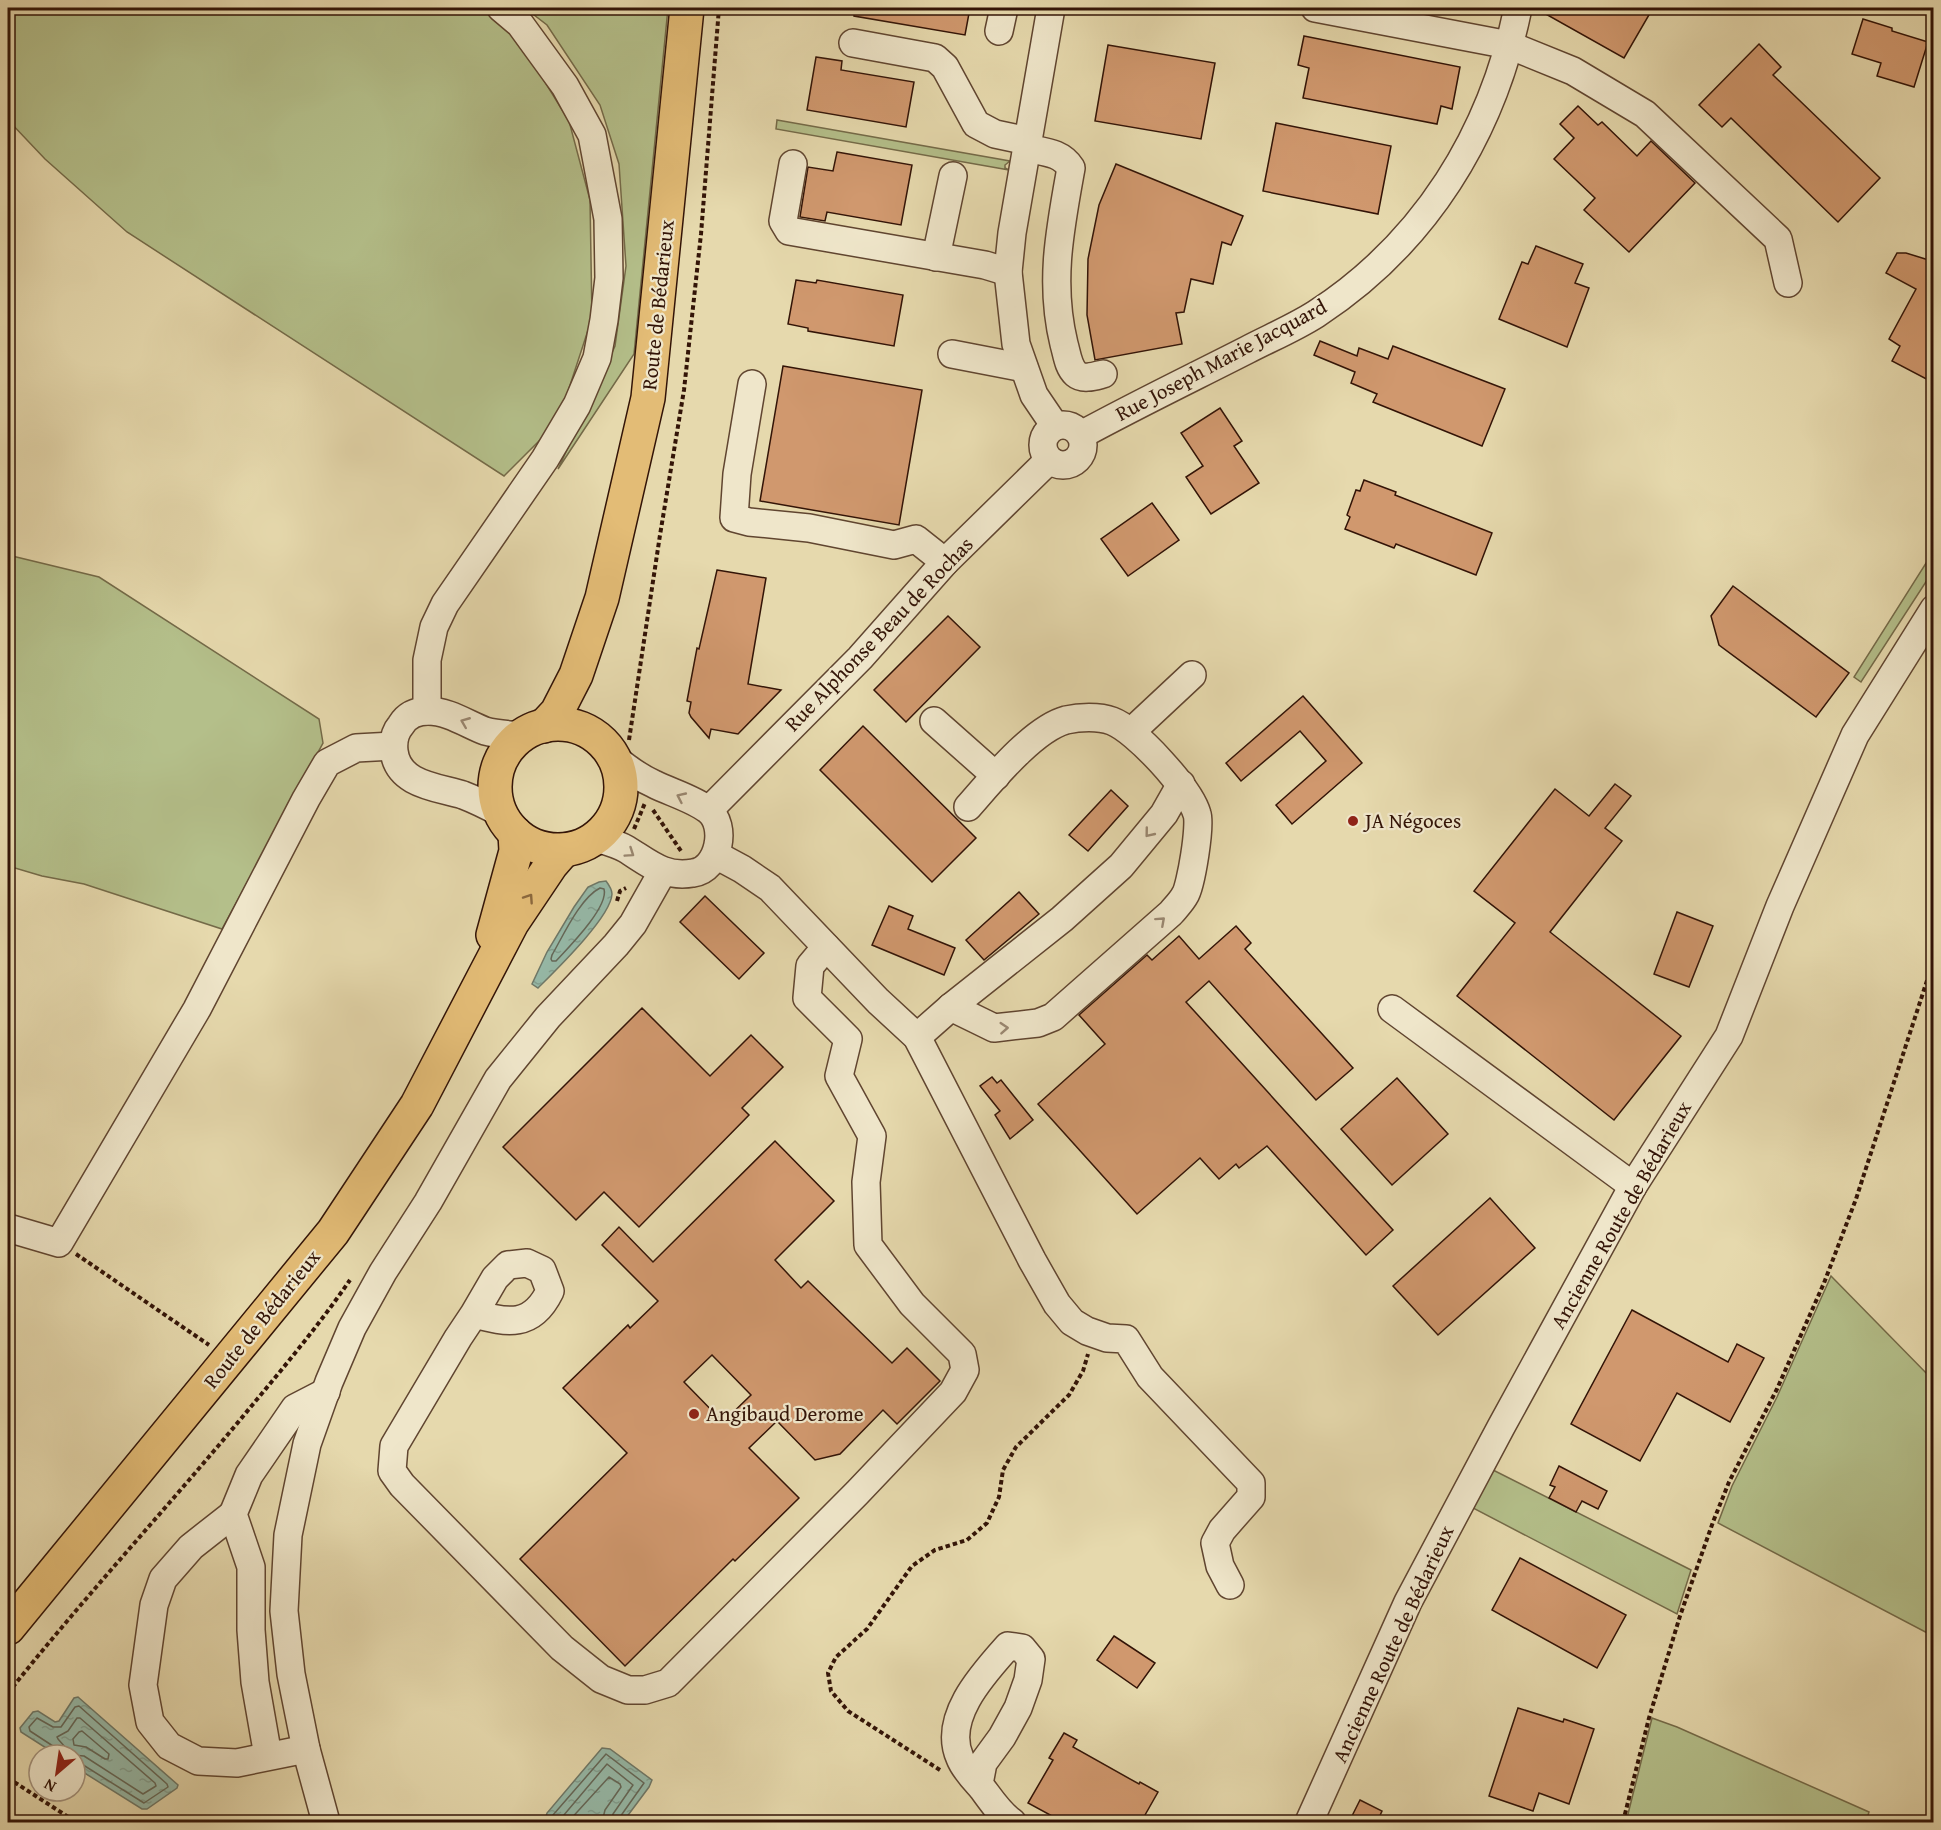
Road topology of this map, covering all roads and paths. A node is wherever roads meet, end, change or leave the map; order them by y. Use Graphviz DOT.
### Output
graph roads {
  1 [pos="501,8"];
  2 [pos="687,8"];
  3 [pos="719,8"];
  4 [pos="1051,8"];
  5 [pos="1315,8"];
  6 [pos="1518,8"];
  7 [pos="853,43"];
  8 [pos="1509,45"];
  9 [pos="1027,145"];
  10 [pos="793,164"];
  11 [pos="953,176"];
  12 [pos="936,257"];
  13 [pos="1008,272"];
  14 [pos="1788,283"];
  15 [pos="952,354"];
  16 [pos="1024,368"];
  17 [pos="1103,374"];
  18 [pos="752,384"];
  19 [pos="1055,426"];
  20 [pos="1081,435"];
  21 [pos="1049,460"];
  22 [pos="945,562"];
  23 [pos="602,598"];
  24 [pos="1934,609"];
  25 [pos="1192,675"];
  26 [pos="427,711"];
  27 [pos="934,721"];
  28 [pos="533,731"];
  29 [pos="1131,732"];
  30 [pos="393,746"];
  31 [pos="612,746"];
  32 [pos="996,776"];
  33 [pos="1181,784"];
  34 [pos="646,799"];
  35 [pos="968,807"];
  36 [pos="709,810"];
  37 [pos="508,823"];
  38 [pos="596,838"];
  39 [pos="564,850"];
  40 [pos="716,855"];
  41 [pos="663,871"];
  42 [pos="695,873"];
  43 [pos="627,888"];
  44 [pos="614,911"];
  45 [pos="826,947"];
  46 [pos="1934,960"];
  47 [pos="479,985"];
  48 [pos="951,1007"];
  49 [pos="1392,1010"];
  50 [pos="917,1037"];
  51 [pos="1633,1186"];
  52 [pos="8,1228"];
  53 [pos="59,1243"];
  54 [pos="351,1278"];
  55 [pos="474,1314"];
  56 [pos="1092,1333"];
  57 [pos="229,1359"];
  58 [pos="326,1392"];
  59 [pos="233,1514"];
  60 [pos="1230,1585"];
  61 [pos="8,1628"];
  62 [pos="8,1693"];
  63 [pos="306,1749"];
  64 [pos="268,1756"];
  65 [pos="8,1778"];
  66 [pos="979,1784"];
  67 [pos="76,1822"];
  68 [pos="326,1822"];
  69 [pos="1012,1822"];
  70 [pos="1309,1822"];
  71 [pos="1623,1822"];
  1 -- 26 [label="street"];
  2 -- 23 [label="main road, Route de Bédarieux"];
  3 -- 31 [label="path"];
  4 -- 9 [label="street"];
  5 -- 8 [label="street"];
  6 -- 8 [label="street, Rue Joseph Marie Jacquard"];
  7 -- 9 [label="street"];
  8 -- 14 [label="street"];
  8 -- 20 [label="street, Rue Joseph Marie Jacquard"];
  9 -- 13 [label="street"];
  9 -- 17 [label="street"];
  10 -- 12 [label="street"];
  11 -- 12 [label="street"];
  12 -- 13 [label="street"];
  13 -- 16 [label="street"];
  15 -- 16 [label="street"];
  16 -- 19 [label="street"];
  18 -- 22 [label="street"];
  19 -- 20 [label="street"];
  19 -- 21 [label="street"];
  20 -- 21 [label="street"];
  21 -- 22 [label="street, Rue Alphonse Beau de Rochas"];
  22 -- 36 [label="street, Rue Alphonse Beau de Rochas"];
  23 -- 28 [label="main road, Route de Bédarieux"];
  23 -- 31 [label="main road, Route de Bédarieux"];
  24 -- 51 [label="street, Ancienne Route de Bédarieux"];
  25 -- 29 [label="street"];
  28 -- 26 [label="street, one-way"];
  26 -- 30 [label="street"];
  27 -- 32 [label="street"];
  28 -- 31 [label="main road"];
  28 -- 37 [label="main road"];
  29 -- 32 [label="street"];
  29 -- 33 [label="street"];
  30 -- 37 [label="street"];
  30 -- 53 [label="street"];
  36 -- 31 [label="street, one-way"];
  31 -- 38 [label="main road"];
  32 -- 35 [label="street"];
  33 -- 48 [label="street, one-way"];
  48 -- 33 [label="street, one-way"];
  34 -- 42 [label="path"];
  36 -- 40 [label="street"];
  37 -- 39 [label="main road"];
  37 -- 47 [label="main road, Route de Bédarieux"];
  38 -- 39 [label="main road"];
  38 -- 41 [label="street, one-way"];
  47 -- 39 [label="main road, Route de Bédarieux, one-way"];
  40 -- 42 [label="street"];
  40 -- 45 [label="street"];
  41 -- 42 [label="street"];
  41 -- 58 [label="street"];
  43 -- 44 [label="path"];
  45 -- 50 [label="street"];
  45 -- 55 [label="street"];
  46 -- 71 [label="path"];
  47 -- 57 [label="main road, Route de Bédarieux"];
  48 -- 50 [label="street"];
  49 -- 51 [label="street"];
  50 -- 56 [label="street"];
  51 -- 70 [label="street, Ancienne Route de Bédarieux"];
  52 -- 53 [label="street"];
  53 -- 57 [label="path"];
  54 -- 62 [label="path"];
  56 -- 60 [label="street"];
  56 -- 66 [label="path"];
  57 -- 61 [label="main road, Route de Bédarieux"];
  58 -- 59 [label="street"];
  58 -- 63 [label="street"];
  59 -- 64 [label="street"];
  59 -- 64 [label="street"];
  63 -- 64 [label="street"];
  63 -- 68 [label="street"];
  65 -- 67 [label="path"];
  66 -- 69 [label="street"];
}
